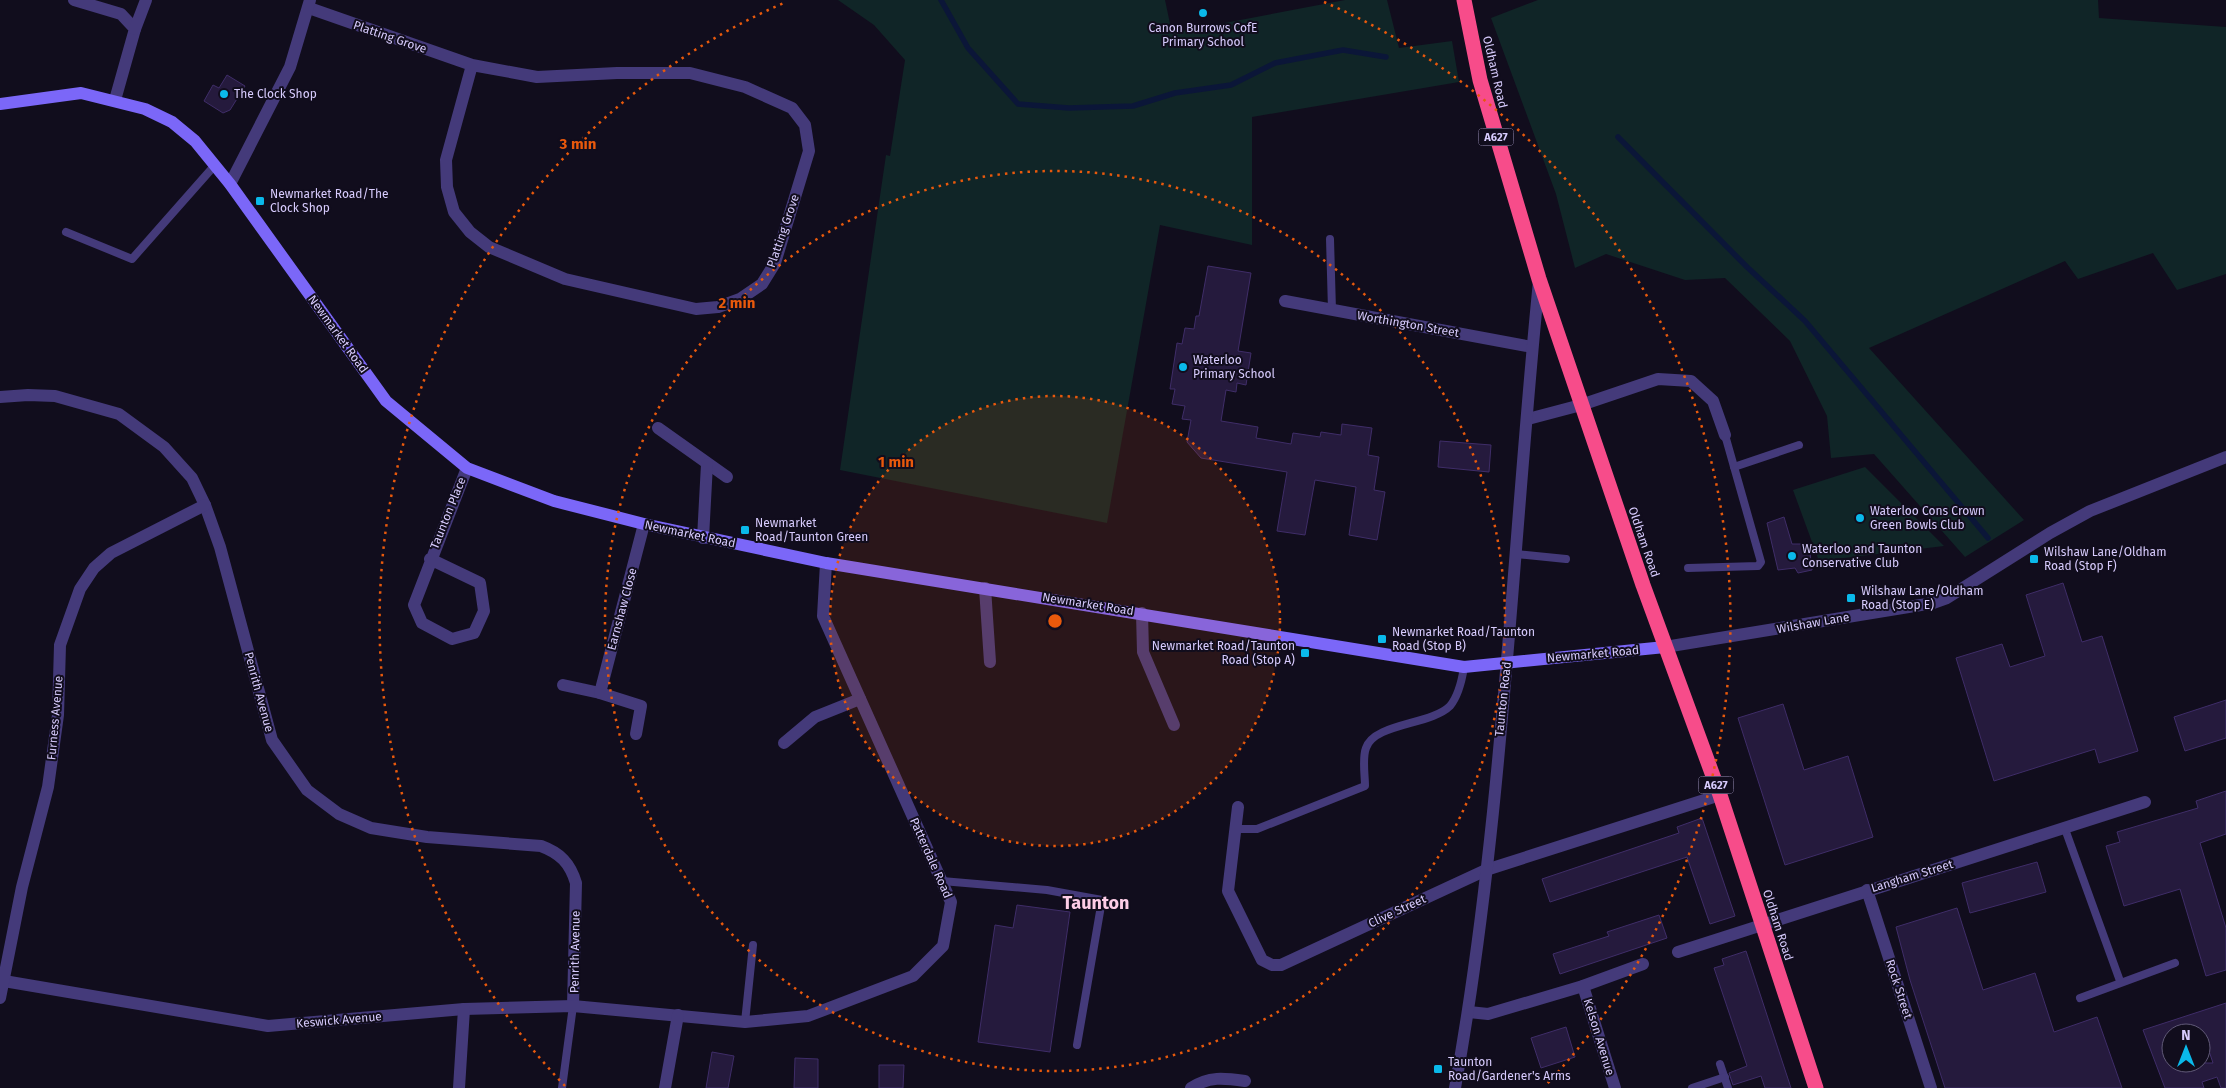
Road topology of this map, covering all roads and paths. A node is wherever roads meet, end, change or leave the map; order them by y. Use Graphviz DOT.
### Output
graph roads {
  1 [pos="74,0"];
  2 [pos="146,0"];
  3 [pos="1464,0"];
  4 [pos="309,4"];
  5 [pos="135,29"];
  6 [pos="472,65"];
  7 [pos="115,100"];
  8 [pos="0,104"];
  9 [pos="215,164"];
  10 [pos="230,184"];
  11 [pos="66,232"];
  12 [pos="1330,239"];
  13 [pos="1539,279"];
  14 [pos="1284,301"];
  15 [pos="1332,310"];
  16 [pos="1532,346"];
  17 [pos="0,397"];
  18 [pos="1581,405"];
  19 [pos="1528,419"];
  20 [pos="658,428"];
  21 [pos="1724,435"];
  22 [pos="1799,445"];
  23 [pos="2226,457"];
  24 [pos="707,464"];
  25 [pos="1734,467"];
  26 [pos="467,468"];
  27 [pos="728,477"];
  28 [pos="205,505"];
  29 [pos="644,524"];
  30 [pos="703,538"];
  31 [pos="1516,554"];
  32 [pos="1566,558"];
  33 [pos="430,559"];
  34 [pos="826,563"];
  35 [pos="1688,568"];
  36 [pos="985,588"];
  37 [pos="1142,613"];
  38 [pos="1665,647"];
  39 [pos="990,662"];
  40 [pos="1507,662"];
  41 [pos="1464,667"];
  42 [pos="563,685"];
  43 [pos="600,693"];
  44 [pos="860,698"];
  45 [pos="1174,725"];
  46 [pos="636,734"];
  47 [pos="784,743"];
  48 [pos="1720,795"];
  49 [pos="2146,802"];
  50 [pos="1238,807"];
  51 [pos="1236,828"];
  52 [pos="2065,830"];
  53 [pos="1486,870"];
  54 [pos="942,881"];
  55 [pos="1867,890"];
  56 [pos="1762,925"];
  57 [pos="753,945"];
  58 [pos="1678,952"];
  59 [pos="2175,963"];
  60 [pos="1642,964"];
  61 [pos="4,981"];
  62 [pos="2120,981"];
  63 [pos="1583,986"];
  64 [pos="0,998"];
  65 [pos="2080,998"];
  66 [pos="573,1006"];
  67 [pos="464,1009"];
  68 [pos="1469,1012"];
  69 [pos="678,1015"];
  70 [pos="745,1022"];
  71 [pos="1077,1045"];
  72 [pos="1720,1064"];
  73 [pos="1724,1077"];
  74 [pos="1245,1081"];
  75 [pos="459,1088"];
  76 [pos="562,1088"];
  77 [pos="665,1088"];
  78 [pos="1191,1088"];
  79 [pos="1455,1088"];
  80 [pos="1615,1088"];
  81 [pos="1692,1088"];
  82 [pos="1728,1088"];
  83 [pos="1816,1088"];
  84 [pos="1931,1088"];
  1 -- 5 [label="street"];
  2 -- 5 [label="street"];
  3 -- 13 [label="highway, Oldham Road / A627"];
  4 -- 6 [label="street, Platting Grove"];
  4 -- 10 [label="street"];
  5 -- 7 [label="street"];
  6 -- 6 [label="street, Platting Grove"];
  7 -- 8 [label="street, Newmarket Road"];
  7 -- 9 [label="street, Newmarket Road"];
  9 -- 10 [label="street, Newmarket Road"];
  9 -- 11 [label="lane"];
  10 -- 26 [label="street, Newmarket Road"];
  12 -- 15 [label="lane"];
  13 -- 16 [label="street, Taunton Road"];
  13 -- 18 [label="highway, Oldham Road / A627"];
  14 -- 15 [label="street, Worthington Street"];
  15 -- 16 [label="street, Worthington Street"];
  16 -- 19 [label="street, Taunton Road"];
  17 -- 28 [label="street, Penrith Avenue"];
  18 -- 19 [label="street"];
  18 -- 21 [label="street"];
  18 -- 38 [label="highway, Oldham Road / A627"];
  19 -- 31 [label="street, Taunton Road"];
  20 -- 24 [label="street"];
  21 -- 25 [label="lane"];
  22 -- 25 [label="lane"];
  23 -- 38 [label="street, Wilshaw Lane"];
  24 -- 27 [label="street"];
  24 -- 30 [label="street"];
  25 -- 35 [label="lane"];
  26 -- 29 [label="street, Newmarket Road"];
  26 -- 33 [label="street, Taunton Place"];
  28 -- 61 [label="street, Furness Avenue"];
  28 -- 66 [label="street, Penrith Avenue"];
  29 -- 30 [label="street, Newmarket Road"];
  29 -- 43 [label="street, Earnshaw Close"];
  30 -- 34 [label="street, Newmarket Road"];
  31 -- 32 [label="lane"];
  31 -- 40 [label="street, Taunton Road"];
  33 -- 33 [label="street, Taunton Place"];
  34 -- 36 [label="street, Newmarket Road"];
  34 -- 44 [label="street, Patterdale Road"];
  36 -- 37 [label="street, Newmarket Road"];
  36 -- 39 [label="street"];
  37 -- 41 [label="street, Newmarket Road"];
  37 -- 45 [label="street"];
  38 -- 40 [label="street, Newmarket Road"];
  38 -- 48 [label="highway, Oldham Road / A627"];
  40 -- 41 [label="street, Newmarket Road"];
  40 -- 53 [label="street, Taunton Road"];
  41 -- 51 [label="lane"];
  42 -- 43 [label="street"];
  43 -- 46 [label="street"];
  44 -- 47 [label="street"];
  44 -- 54 [label="street, Patterdale Road"];
  48 -- 53 [label="street, Clive Street"];
  48 -- 56 [label="highway, Oldham Road / A627"];
  49 -- 52 [label="street, Langham Street"];
  50 -- 51 [label="street, Clive Street"];
  51 -- 53 [label="street, Clive Street"];
  52 -- 55 [label="street, Langham Street"];
  52 -- 62 [label="lane"];
  53 -- 68 [label="street, Taunton Road"];
  54 -- 70 [label="street, Patterdale Road"];
  54 -- 71 [label="lane"];
  55 -- 56 [label="street, Langham Street"];
  55 -- 84 [label="street, Rock Street"];
  56 -- 58 [label="street, Langham Street"];
  56 -- 83 [label="highway, Oldham Road / A627"];
  57 -- 70 [label="lane"];
  59 -- 62 [label="lane"];
  60 -- 63 [label="street"];
  61 -- 64 [label="street, Furness Avenue"];
  61 -- 67 [label="street, Keswick Avenue"];
  62 -- 65 [label="lane"];
  63 -- 68 [label="street"];
  63 -- 80 [label="street, Kelson Avenue"];
  66 -- 67 [label="street, Keswick Avenue"];
  66 -- 69 [label="street, Keswick Avenue"];
  66 -- 76 [label="lane"];
  67 -- 75 [label="street"];
  68 -- 79 [label="street, Taunton Road"];
  69 -- 70 [label="street, Patterdale Road"];
  69 -- 77 [label="street"];
  72 -- 73 [label="lane"];
  73 -- 81 [label="lane"];
  73 -- 82 [label="lane"];
  74 -- 78 [label="street"];
}
